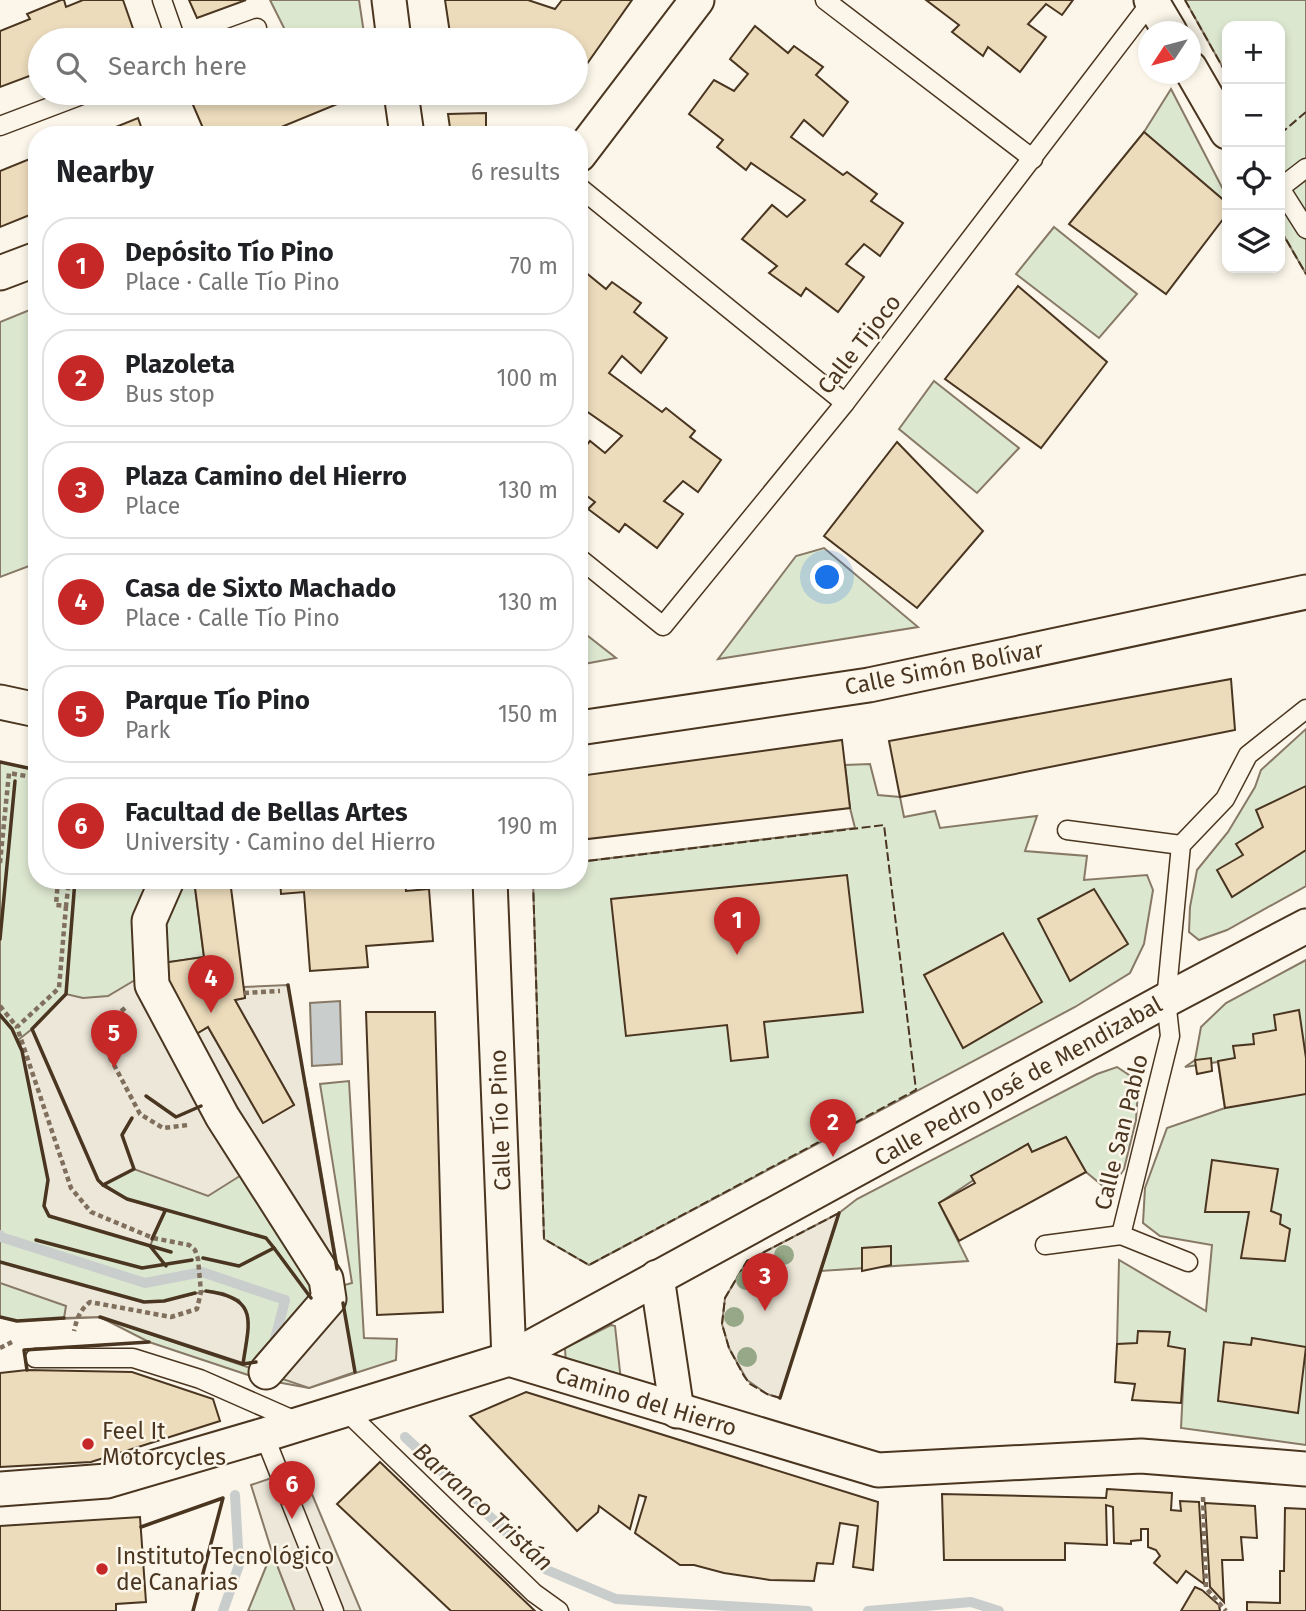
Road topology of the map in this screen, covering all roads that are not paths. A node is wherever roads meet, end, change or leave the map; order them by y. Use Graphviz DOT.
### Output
graph roads {
  1 [pos="162,0"];
  2 [pos="389,0"];
  3 [pos="697,0"];
  4 [pos="825,0"];
  5 [pos="1152,1"];
  6 [pos="1164,21"];
  7 [pos="172,28"];
  8 [pos="392,28"];
  9 [pos="1200,84"];
  10 [pos="55,105"];
  11 [pos="400,105"];
  12 [pos="1222,123"];
  13 [pos="0,126"];
  14 [pos="398,126"];
  15 [pos="588,143"];
  16 [pos="1033,159"];
  17 [pos="1306,168"];
  18 [pos="1285,184"];
  19 [pos="588,194"];
  20 [pos="1285,196"];
  21 [pos="1306,229"];
  22 [pos="28,262"];
  23 [pos="0,273"];
  24 [pos="845,403"];
  25 [pos="588,565"];
  26 [pos="1306,592"];
  27 [pos="0,702"];
  28 [pos="28,708"];
  29 [pos="1306,709"];
  30 [pos="588,727"];
  31 [pos="1067,830"];
  32 [pos="1181,845"];
  33 [pos="163,889"];
  34 [pos="490,889"];
  35 [pos="1306,926"];
  36 [pos="1166,1000"];
  37 [pos="1121,1235"];
  38 [pos="1045,1245"];
  39 [pos="1188,1262"];
  40 [pos="657,1278"];
  41 [pos="35,1358"];
  42 [pos="509,1359"];
  43 [pos="266,1372"];
  44 [pos="345,1410"];
  45 [pos="677,1410"];
  46 [pos="301,1424"];
  47 [pos="264,1435"];
  48 [pos="1306,1469"];
  49 [pos="0,1489"];
  50 [pos="334,1611"];
  51 [pos="559,1611"];
  1 -- 7 [label="lane"];
  2 -- 8 [label="street"];
  3 -- 15 [label="street"];
  4 -- 16 [label="lane"];
  5 -- 6 [label="street"];
  5 -- 16 [label="lane, Calle Tijoco"];
  9 -- 12 [label="street"];
  10 -- 13 [label="lane"];
  11 -- 14 [label="street"];
  16 -- 24 [label="lane, Calle Tijoco"];
  17 -- 18 [label="lane"];
  19 -- 24 [label="lane"];
  20 -- 21 [label="lane"];
  22 -- 23 [label="street"];
  24 -- 25 [label="lane, Calle Tijoco"];
  26 -- 30 [label="street, Calle Simón Bolívar"];
  27 -- 28 [label="street"];
  29 -- 32 [label="lane"];
  31 -- 32 [label="lane"];
  32 -- 36 [label="lane, Calle San Pablo"];
  33 -- 43 [label="street"];
  34 -- 42 [label="street, Calle Tío Pino"];
  35 -- 36 [label="street, Calle Pedro José de Mendizabal"];
  36 -- 37 [label="lane, Calle San Pablo"];
  36 -- 40 [label="street, Calle Pedro José de Mendizabal"];
  37 -- 38 [label="lane"];
  37 -- 39 [label="lane"];
  40 -- 42 [label="street, Calle Pedro José de Mendizabal"];
  40 -- 45 [label="street"];
  41 -- 46 [label="lane"];
  42 -- 44 [label="street"];
  42 -- 45 [label="street, Camino del Hierro"];
  44 -- 46 [label="street"];
  44 -- 51 [label="lane"];
  45 -- 48 [label="street, Camino del Hierro"];
  46 -- 47 [label="street"];
  47 -- 49 [label="street"];
  47 -- 50 [label="lane"];
}
